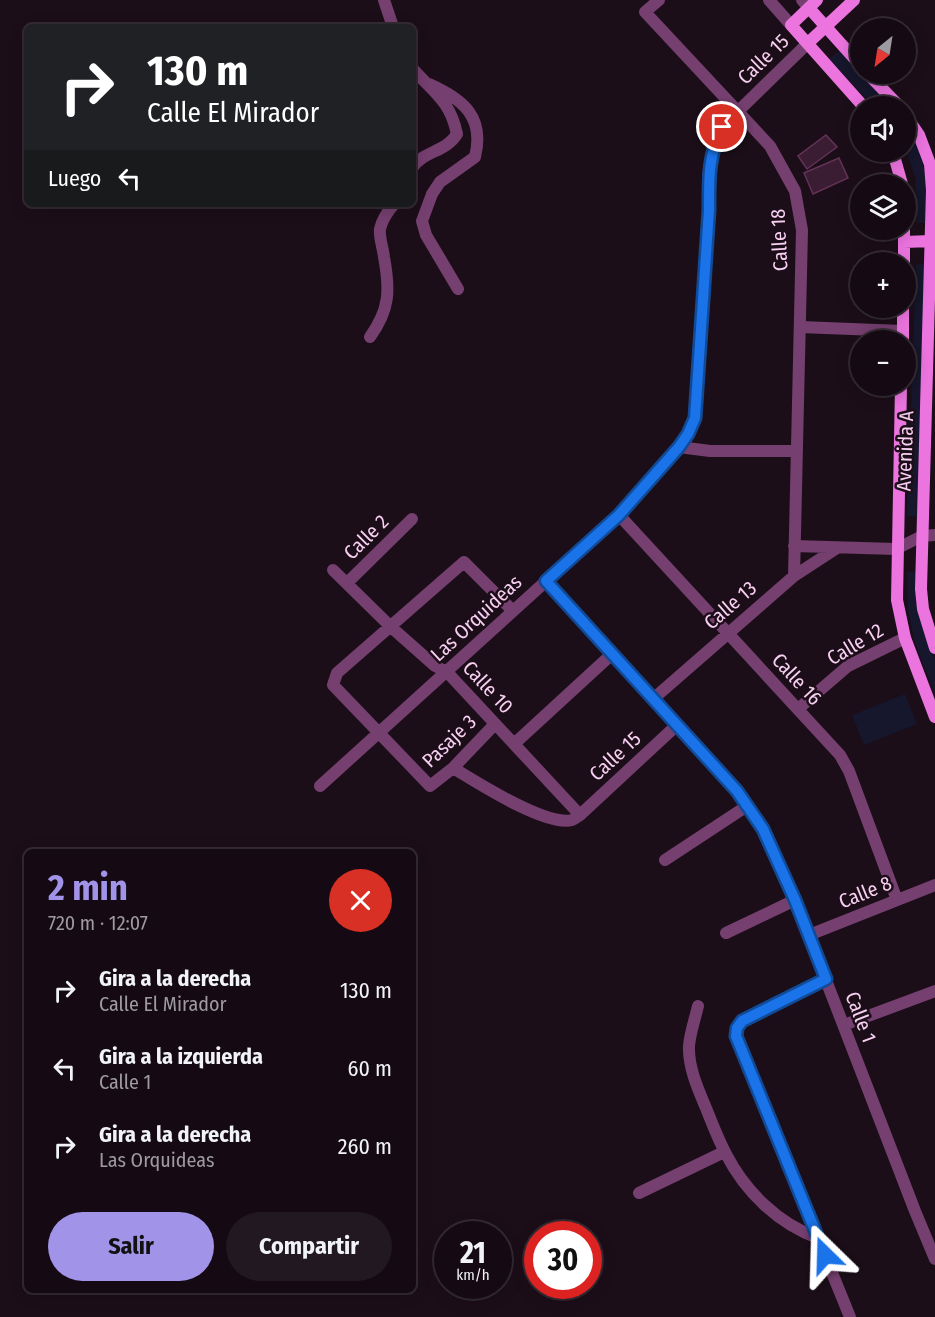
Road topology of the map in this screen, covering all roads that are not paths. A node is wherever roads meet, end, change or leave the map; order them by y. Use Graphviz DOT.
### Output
graph roads {
  1 [pos="384,0"];
  2 [pos="658,0"];
  3 [pos="769,0"];
  4 [pos="854,0"];
  5 [pos="810,3"];
  6 [pos="392,24"];
  7 [pos="791,25"];
  8 [pos="824,26"];
  9 [pos="808,43"];
  10 [pos="850,54"];
  11 [pos="416,72"];
  12 [pos="429,84"];
  13 [pos="878,84"];
  14 [pos="854,96"];
  15 [pos="889,96"];
  16 [pos="736,112"];
  17 [pos="916,131"];
  18 [pos="416,163"];
  19 [pos="391,207"];
  20 [pos="933,226"];
  21 [pos="916,238"];
  22 [pos="931,241"];
  23 [pos="458,289"];
  24 [pos="800,327"];
  25 [pos="850,331"];
  26 [pos="370,337"];
  27 [pos="902,396"];
  28 [pos="930,435"];
  29 [pos="679,447"];
  30 [pos="797,451"];
  31 [pos="619,515"];
  32 [pos="412,519"];
  33 [pos="929,536"];
  34 [pos="794,546"];
  35 [pos="837,548"];
  36 [pos="896,549"];
  37 [pos="333,570"];
  38 [pos="794,576"];
  39 [pos="546,581"];
  40 [pos="347,583"];
  41 [pos="513,611"];
  42 [pos="392,627"];
  43 [pos="727,633"];
  44 [pos="905,638"];
  45 [pos="935,648"];
  46 [pos="612,654"];
  47 [pos="447,672"];
  48 [pos="653,699"];
  49 [pos="798,709"];
  50 [pos="935,717"];
  51 [pos="495,724"];
  52 [pos="676,725"];
  53 [pos="379,731"];
  54 [pos="514,744"];
  55 [pos="453,768"];
  56 [pos="320,786"];
  57 [pos="747,806"];
  58 [pos="580,815"];
  59 [pos="665,860"];
  60 [pos="935,885"];
  61 [pos="795,900"];
  62 [pos="897,900"];
  63 [pos="726,933"];
  64 [pos="809,935"];
  65 [pos="826,979"];
  66 [pos="934,993"];
  67 [pos="698,1006"];
  68 [pos="844,1025"];
  69 [pos="724,1152"];
  70 [pos="639,1193"];
  71 [pos="818,1238"];
  72 [pos="935,1259"];
  73 [pos="850,1317"];
  1 -- 6 [label="street"];
  2 -- 16 [label="street, Calle 18"];
  3 -- 7 [label="street"];
  4 -- 8 [label="main road"];
  5 -- 7 [label="main road"];
  5 -- 8 [label="main road"];
  7 -- 9 [label="main road"];
  8 -- 9 [label="main road"];
  8 -- 10 [label="main road"];
  9 -- 14 [label="main road"];
  9 -- 16 [label="street, Calle 15"];
  11 -- 12 [label="street"];
  12 -- 18 [label="street"];
  12 -- 23 [label="street"];
  13 -- 15 [label="main road"];
  16 -- 24 [label="street, Calle 18"];
  16 -- 29 [label="street, Calle 15"];
  17 -- 20 [label="main road, Avenida A"];
  19 -- 26 [label="street"];
  20 -- 22 [label="main road, Avenida A"];
  21 -- 22 [label="main road"];
  22 -- 28 [label="main road, Avenida A"];
  24 -- 25 [label="street"];
  24 -- 30 [label="street, Calle 18"];
  27 -- 36 [label="main road, Avenida A"];
  28 -- 33 [label="main road, Avenida A"];
  29 -- 30 [label="street"];
  29 -- 31 [label="street, Las Orquideas"];
  30 -- 34 [label="street, Calle 18"];
  31 -- 39 [label="street, Las Orquideas"];
  31 -- 43 [label="street, Calle 16"];
  32 -- 40 [label="street, Calle 2"];
  33 -- 36 [label="street"];
  33 -- 45 [label="main road, Avenida A"];
  34 -- 35 [label="street"];
  34 -- 38 [label="street, Calle 18"];
  35 -- 36 [label="street"];
  35 -- 38 [label="street, Calle 13"];
  36 -- 44 [label="main road, Avenida A"];
  37 -- 40 [label="street, Calle 10"];
  38 -- 43 [label="street, Calle 13"];
  39 -- 41 [label="street, Las Orquideas"];
  39 -- 46 [label="street, Calle 1"];
  40 -- 42 [label="street, Calle 10"];
  41 -- 42 [label="street"];
  41 -- 47 [label="street, Las Orquideas"];
  42 -- 47 [label="street, Calle 10"];
  42 -- 53 [label="street"];
  43 -- 48 [label="street, Calle 13"];
  43 -- 49 [label="street, Calle 16"];
  44 -- 49 [label="street, Calle 12"];
  44 -- 50 [label="main road, Avenida A"];
  46 -- 48 [label="street, Calle 1"];
  46 -- 54 [label="street"];
  47 -- 51 [label="street, Calle 10"];
  47 -- 53 [label="street, Las Orquideas"];
  48 -- 52 [label="street, Calle 1"];
  49 -- 62 [label="street, Calle 16"];
  51 -- 54 [label="street, Calle 10"];
  51 -- 55 [label="street, Pasaje 3"];
  52 -- 57 [label="street, Calle 1"];
  52 -- 58 [label="street, Calle 15"];
  53 -- 55 [label="street, Pasaje 3"];
  53 -- 56 [label="street, Las Orquideas"];
  54 -- 58 [label="street, Calle 10"];
  55 -- 58 [label="street"];
  57 -- 59 [label="street"];
  57 -- 61 [label="street, Calle 1"];
  60 -- 62 [label="street, Calle 8"];
  61 -- 63 [label="street"];
  61 -- 64 [label="street, Calle 1"];
  62 -- 64 [label="street, Calle 8"];
  64 -- 65 [label="street, Calle 1"];
  65 -- 68 [label="street, Calle 1"];
  65 -- 71 [label="street"];
  66 -- 68 [label="street"];
  67 -- 69 [label="street"];
  68 -- 72 [label="street, Calle 1"];
  69 -- 70 [label="street"];
  69 -- 71 [label="street"];
  71 -- 73 [label="street"];
}
